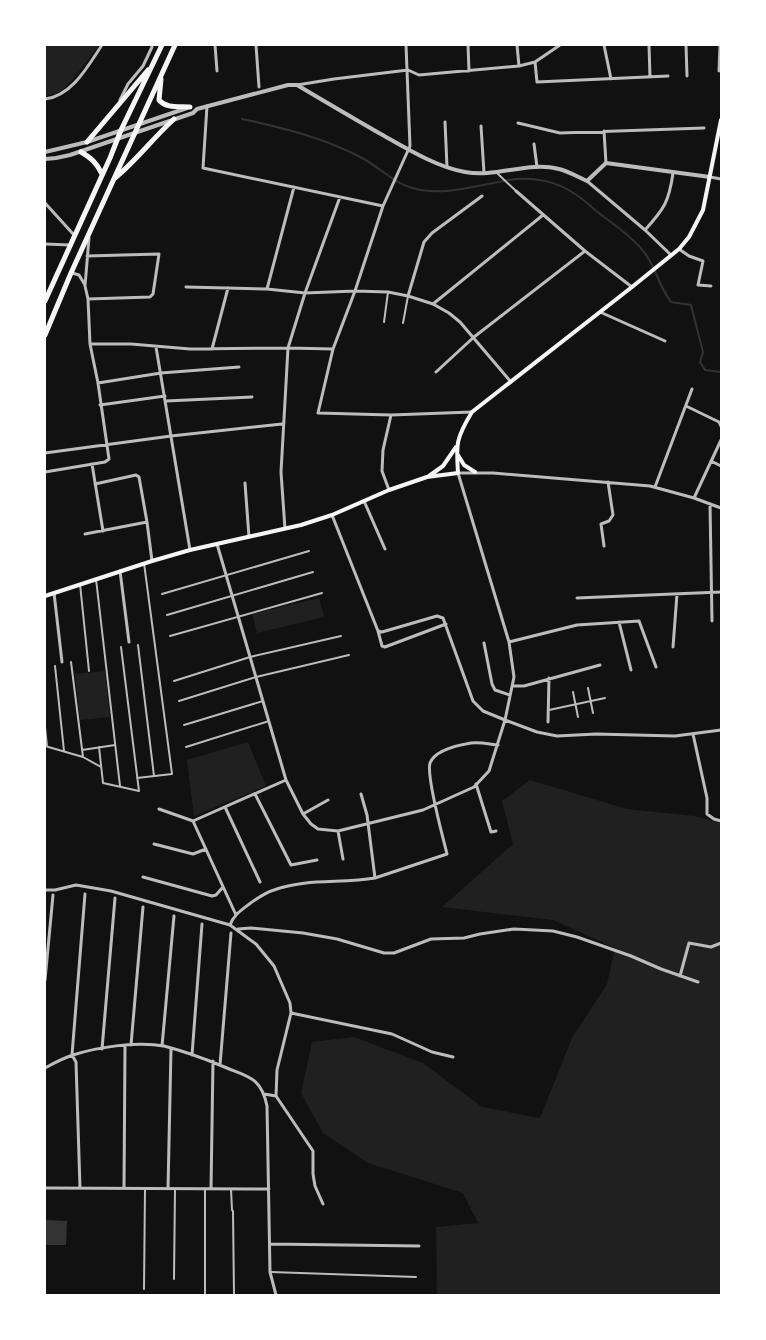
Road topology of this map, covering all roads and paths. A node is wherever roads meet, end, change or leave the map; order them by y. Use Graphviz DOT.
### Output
graph roads {
  1 [pos="102,45"];
  2 [pos="162,45"];
  3 [pos="175,45"];
  4 [pos="215,45"];
  5 [pos="256,45"];
  6 [pos="406,45"];
  7 [pos="468,45"];
  8 [pos="517,45"];
  9 [pos="560,45"];
  10 [pos="604,45"];
  11 [pos="649,45"];
  12 [pos="686,45"];
  13 [pos="720,45"];
  14 [pos="152,46"];
  15 [pos="555,47"];
  16 [pos="158,52"];
  17 [pos="535,62"];
  18 [pos="153,64"];
  19 [pos="519,66"];
  20 [pos="408,70"];
  21 [pos="469,71"];
  22 [pos="719,71"];
  23 [pos="217,72"];
  24 [pos="162,73"];
  25 [pos="668,76"];
  26 [pos="687,76"];
  27 [pos="650,77"];
  28 [pos="611,79"];
  29 [pos="297,85"];
  30 [pos="259,87"];
  31 [pos="45,100"];
  32 [pos="207,106"];
  33 [pos="118,107"];
  34 [pos="190,107"];
  35 [pos="197,109"];
  36 [pos="174,119"];
  37 [pos="721,120"];
  38 [pos="445,122"];
  39 [pos="518,123"];
  40 [pos="139,124"];
  41 [pos="481,126"];
  42 [pos="704,128"];
  43 [pos="121,130"];
  44 [pos="604,131"];
  45 [pos="135,134"];
  46 [pos="118,140"];
  47 [pos="87,142"];
  48 [pos="534,144"];
  49 [pos="409,150"];
  50 [pos="45,152"];
  51 [pos="81,152"];
  52 [pos="45,159"];
  53 [pos="606,163"];
  54 [pos="447,167"];
  55 [pos="537,167"];
  56 [pos="497,172"];
  57 [pos="484,173"];
  58 [pos="673,173"];
  59 [pos="102,174"];
  60 [pos="710,177"];
  61 [pos="721,179"];
  62 [pos="113,180"];
  63 [pos="587,182"];
  64 [pos="294,186"];
  65 [pos="516,191"];
  66 [pos="340,196"];
  67 [pos="482,196"];
  68 [pos="45,203"];
  69 [pos="383,206"];
  70 [pos="45,209"];
  71 [pos="50,209"];
  72 [pos="543,215"];
  73 [pos="644,230"];
  74 [pos="89,234"];
  75 [pos="74,235"];
  76 [pos="45,244"];
  77 [pos="70,245"];
  78 [pos="679,249"];
  79 [pos="585,250"];
  80 [pos="87,256"];
  81 [pos="671,256"];
  82 [pos="71,273"];
  83 [pos="85,286"];
  84 [pos="711,286"];
  85 [pos="186,287"];
  86 [pos="632,287"];
  87 [pos="228,288"];
  88 [pos="267,289"];
  89 [pos="355,291"];
  90 [pos="388,292"];
  91 [pos="305,293"];
  92 [pos="408,296"];
  93 [pos="88,299"];
  94 [pos="45,301"];
  95 [pos="433,304"];
  96 [pos="600,312"];
  97 [pos="384,322"];
  98 [pos="403,322"];
  99 [pos="45,335"];
  100 [pos="474,337"];
  101 [pos="666,341"];
  102 [pos="90,344"];
  103 [pos="156,347"];
  104 [pos="288,348"];
  105 [pos="212,349"];
  106 [pos="333,349"];
  107 [pos="239,367"];
  108 [pos="436,372"];
  109 [pos="161,373"];
  110 [pos="98,382"];
  111 [pos="510,382"];
  112 [pos="692,389"];
  113 [pos="165,396"];
  114 [pos="252,397"];
  115 [pos="166,401"];
  116 [pos="100,405"];
  117 [pos="686,406"];
  118 [pos="472,412"];
  119 [pos="391,415"];
  120 [pos="282,424"];
  121 [pos="721,426"];
  122 [pos="171,436"];
  123 [pos="721,440"];
  124 [pos="108,446"];
  125 [pos="456,447"];
  126 [pos="456,453"];
  127 [pos="45,454"];
  128 [pos="711,461"];
  129 [pos="92,464"];
  130 [pos="721,466"];
  131 [pos="45,472"];
  132 [pos="475,472"];
  133 [pos="458,474"];
  134 [pos="427,477"];
  135 [pos="608,482"];
  136 [pos="245,483"];
  137 [pos="95,484"];
  138 [pos="655,487"];
  139 [pos="389,490"];
  140 [pos="694,498"];
  141 [pos="364,500"];
  142 [pos="710,504"];
  143 [pos="721,508"];
  144 [pos="332,515"];
  145 [pos="148,522"];
  146 [pos="286,529"];
  147 [pos="103,530"];
  148 [pos="85,534"];
  149 [pos="249,537"];
  150 [pos="217,544"];
  151 [pos="604,546"];
  152 [pos="385,549"];
  153 [pos="190,550"];
  154 [pos="309,551"];
  155 [pos="152,561"];
  156 [pos="144,563"];
  157 [pos="120,572"];
  158 [pos="313,572"];
  159 [pos="226,575"];
  160 [pos="96,579"];
  161 [pos="80,584"];
  162 [pos="713,592"];
  163 [pos="721,592"];
  164 [pos="54,593"];
  165 [pos="322,593"];
  166 [pos="162,594"];
  167 [pos="677,594"];
  168 [pos="45,596"];
  169 [pos="232,596"];
  170 [pos="577,598"];
  171 [pos="167,616"];
  172 [pos="238,616"];
  173 [pos="712,621"];
  174 [pos="619,622"];
  175 [pos="446,624"];
  176 [pos="378,631"];
  177 [pos="170,636"];
  178 [pos="341,636"];
  179 [pos="129,642"];
  180 [pos="509,642"];
  181 [pos="484,643"];
  182 [pos="138,645"];
  183 [pos="121,647"];
  184 [pos="672,647"];
  185 [pos="349,655"];
  186 [pos="250,657"];
  187 [pos="62,662"];
  188 [pos="71,662"];
  189 [pos="600,665"];
  190 [pos="55,666"];
  191 [pos="656,667"];
  192 [pos="631,670"];
  193 [pos="89,672"];
  194 [pos="256,677"];
  195 [pos="550,678"];
  196 [pos="174,681"];
  197 [pos="512,686"];
  198 [pos="588,688"];
  199 [pos="573,692"];
  200 [pos="510,695"];
  201 [pos="605,698"];
  202 [pos="263,700"];
  203 [pos="179,701"];
  204 [pos="591,701"];
  205 [pos="576,704"];
  206 [pos="548,710"];
  207 [pos="594,713"];
  208 [pos="578,717"];
  209 [pos="505,720"];
  210 [pos="269,721"];
  211 [pos="548,722"];
  212 [pos="184,725"];
  213 [pos="45,727"];
  214 [pos="721,730"];
  215 [pos="694,734"];
  216 [pos="115,745"];
  217 [pos="498,745"];
  218 [pos="46,746"];
  219 [pos="99,747"];
  220 [pos="186,747"];
  221 [pos="82,750"];
  222 [pos="64,751"];
  223 [pos="83,757"];
  224 [pos="101,767"];
  225 [pos="154,776"];
  226 [pos="137,778"];
  227 [pos="286,780"];
  228 [pos="476,784"];
  229 [pos="120,787"];
  230 [pos="256,794"];
  231 [pos="361,794"];
  232 [pos="328,800"];
  233 [pos="435,804"];
  234 [pos="225,807"];
  235 [pos="158,809"];
  236 [pos="303,814"];
  237 [pos="193,821"];
  238 [pos="721,821"];
  239 [pos="368,824"];
  240 [pos="338,830"];
  241 [pos="496,831"];
  242 [pos="154,844"];
  243 [pos="206,849"];
  244 [pos="343,858"];
  245 [pos="317,860"];
  246 [pos="143,877"];
  247 [pos="375,878"];
  248 [pos="260,882"];
  249 [pos="223,888"];
  250 [pos="45,890"];
  251 [pos="85,894"];
  252 [pos="53,895"];
  253 [pos="115,898"];
  254 [pos="143,907"];
  255 [pos="236,915"];
  256 [pos="174,916"];
  257 [pos="202,924"];
  258 [pos="230,925"];
  259 [pos="237,929"];
  260 [pos="231,933"];
  261 [pos="721,943"];
  262 [pos="680,976"];
  263 [pos="45,980"];
  264 [pos="698,982"];
  265 [pos="291,1013"];
  266 [pos="131,1044"];
  267 [pos="126,1046"];
  268 [pos="162,1046"];
  269 [pos="171,1048"];
  270 [pos="102,1049"];
  271 [pos="72,1055"];
  272 [pos="192,1055"];
  273 [pos="453,1056"];
  274 [pos="213,1061"];
  275 [pos="220,1065"];
  276 [pos="45,1068"];
  277 [pos="264,1094"];
  278 [pos="276,1096"];
  279 [pos="45,1188"];
  280 [pos="80,1188"];
  281 [pos="124,1188"];
  282 [pos="145,1188"];
  283 [pos="168,1189"];
  284 [pos="175,1189"];
  285 [pos="205,1189"];
  286 [pos="211,1189"];
  287 [pos="231,1189"];
  288 [pos="269,1189"];
  289 [pos="323,1204"];
  290 [pos="270,1244"];
  291 [pos="419,1246"];
  292 [pos="270,1272"];
  293 [pos="416,1277"];
  294 [pos="174,1279"];
  295 [pos="144,1290"];
  296 [pos="205,1295"];
  297 [pos="234,1295"];
  298 [pos="276,1295"];
  1 -- 31 [label="street"];
  2 -- 16 [label="highway"];
  3 -- 24 [label="highway"];
  4 -- 23 [label="street"];
  5 -- 30 [label="street"];
  6 -- 20 [label="street"];
  7 -- 21 [label="street"];
  8 -- 19 [label="street"];
  9 -- 15 [label="street"];
  10 -- 28 [label="street"];
  11 -- 27 [label="street"];
  12 -- 26 [label="street"];
  13 -- 22 [label="street"];
  14 -- 16 [label="street"];
  14 -- 33 [label="street"];
  15 -- 17 [label="street"];
  16 -- 18 [label="highway"];
  17 -- 19 [label="street"];
  17 -- 28 [label="street"];
  18 -- 33 [label="highway"];
  18 -- 43 [label="highway"];
  19 -- 21 [label="street"];
  20 -- 21 [label="street"];
  20 -- 29 [label="street"];
  20 -- 49 [label="street"];
  24 -- 34 [label="highway"];
  24 -- 40 [label="highway"];
  25 -- 27 [label="street"];
  27 -- 28 [label="street"];
  29 -- 32 [label="street"];
  29 -- 49 [label="street"];
  32 -- 35 [label="street"];
  32 -- 64 [label="street"];
  33 -- 47 [label="highway"];
  34 -- 35 [label="street"];
  34 -- 40 [label="street"];
  35 -- 36 [label="street"];
  36 -- 45 [label="street"];
  36 -- 62 [label="highway"];
  37 -- 60 [label="main road"];
  38 -- 54 [label="street"];
  39 -- 44 [label="street"];
  40 -- 43 [label="street"];
  40 -- 45 [label="highway"];
  41 -- 57 [label="street"];
  42 -- 44 [label="street"];
  43 -- 46 [label="highway"];
  43 -- 47 [label="street"];
  44 -- 53 [label="street"];
  45 -- 46 [label="street"];
  45 -- 62 [label="highway"];
  46 -- 51 [label="street"];
  46 -- 59 [label="highway"];
  47 -- 50 [label="street"];
  48 -- 55 [label="street"];
  49 -- 54 [label="street"];
  49 -- 69 [label="street"];
  51 -- 52 [label="street"];
  51 -- 59 [label="highway"];
  53 -- 58 [label="street"];
  53 -- 63 [label="street"];
  54 -- 57 [label="street"];
  55 -- 56 [label="street"];
  55 -- 63 [label="street"];
  56 -- 57 [label="street"];
  56 -- 65 [label="street"];
  58 -- 60 [label="street"];
  58 -- 73 [label="street"];
  59 -- 75 [label="highway"];
  60 -- 61 [label="street"];
  60 -- 78 [label="main road"];
  62 -- 74 [label="highway"];
  63 -- 73 [label="street"];
  64 -- 66 [label="street"];
  64 -- 88 [label="street"];
  65 -- 72 [label="street"];
  66 -- 69 [label="street"];
  66 -- 91 [label="street"];
  67 -- 92 [label="street"];
  68 -- 71 [label="street"];
  69 -- 89 [label="street"];
  70 -- 71 [label="street"];
  71 -- 75 [label="street"];
  72 -- 79 [label="street"];
  72 -- 95 [label="street"];
  73 -- 81 [label="street"];
  74 -- 80 [label="street"];
  74 -- 82 [label="highway"];
  75 -- 77 [label="highway"];
  76 -- 77 [label="street"];
  77 -- 94 [label="highway"];
  78 -- 81 [label="main road"];
  78 -- 84 [label="street"];
  79 -- 86 [label="street"];
  79 -- 100 [label="street"];
  80 -- 83 [label="street"];
  80 -- 93 [label="street"];
  81 -- 86 [label="main road"];
  82 -- 83 [label="street"];
  82 -- 99 [label="highway"];
  83 -- 93 [label="street"];
  85 -- 87 [label="street"];
  86 -- 96 [label="main road"];
  87 -- 88 [label="street"];
  87 -- 105 [label="street"];
  88 -- 91 [label="street"];
  89 -- 90 [label="street"];
  89 -- 91 [label="street"];
  89 -- 106 [label="street"];
  90 -- 92 [label="street"];
  90 -- 97 [label="street"];
  91 -- 104 [label="street"];
  92 -- 95 [label="street"];
  92 -- 98 [label="street"];
  93 -- 102 [label="street"];
  95 -- 100 [label="street"];
  96 -- 101 [label="street"];
  96 -- 111 [label="main road"];
  100 -- 108 [label="street"];
  100 -- 111 [label="street"];
  102 -- 103 [label="street"];
  102 -- 110 [label="street"];
  103 -- 105 [label="street"];
  103 -- 109 [label="street"];
  104 -- 105 [label="street"];
  104 -- 106 [label="street"];
  104 -- 120 [label="street"];
  106 -- 119 [label="street"];
  107 -- 109 [label="street"];
  109 -- 110 [label="street"];
  109 -- 113 [label="street"];
  110 -- 116 [label="street"];
  111 -- 118 [label="main road"];
  112 -- 117 [label="street"];
  113 -- 115 [label="street"];
  113 -- 116 [label="street"];
  114 -- 115 [label="street"];
  115 -- 122 [label="street"];
  116 -- 124 [label="street"];
  117 -- 121 [label="street"];
  117 -- 138 [label="street"];
  118 -- 119 [label="street"];
  118 -- 125 [label="main road"];
  119 -- 139 [label="street"];
  120 -- 122 [label="street"];
  120 -- 146 [label="street"];
  122 -- 124 [label="street"];
  122 -- 153 [label="street"];
  123 -- 128 [label="street"];
  124 -- 127 [label="street"];
  124 -- 129 [label="street"];
  125 -- 126 [label="main road"];
  125 -- 134 [label="main road"];
  126 -- 132 [label="main road"];
  126 -- 133 [label="main road"];
  128 -- 130 [label="street"];
  128 -- 140 [label="street"];
  129 -- 131 [label="street"];
  129 -- 137 [label="street"];
  132 -- 133 [label="street"];
  132 -- 135 [label="street"];
  133 -- 134 [label="main road"];
  133 -- 180 [label="street"];
  134 -- 139 [label="main road"];
  135 -- 138 [label="street"];
  135 -- 151 [label="street"];
  136 -- 149 [label="street"];
  137 -- 145 [label="street"];
  137 -- 147 [label="street"];
  138 -- 140 [label="street"];
  139 -- 141 [label="main road"];
  140 -- 142 [label="street"];
  141 -- 144 [label="main road"];
  141 -- 152 [label="street"];
  142 -- 143 [label="street"];
  142 -- 162 [label="street"];
  144 -- 146 [label="main road"];
  144 -- 176 [label="street"];
  145 -- 147 [label="street"];
  145 -- 155 [label="street"];
  146 -- 149 [label="main road"];
  147 -- 148 [label="street"];
  149 -- 150 [label="main road"];
  150 -- 153 [label="main road"];
  150 -- 159 [label="street"];
  153 -- 155 [label="main road"];
  154 -- 159 [label="street"];
  155 -- 156 [label="main road"];
  156 -- 157 [label="main road"];
  156 -- 225 [label="street"];
  157 -- 160 [label="main road"];
  157 -- 179 [label="street"];
  158 -- 169 [label="street"];
  159 -- 166 [label="street"];
  159 -- 169 [label="street"];
  160 -- 161 [label="main road"];
  160 -- 216 [label="street"];
  161 -- 164 [label="main road"];
  161 -- 193 [label="street"];
  162 -- 163 [label="street"];
  162 -- 167 [label="street"];
  162 -- 173 [label="street"];
  164 -- 168 [label="main road"];
  164 -- 187 [label="street"];
  165 -- 172 [label="street"];
  167 -- 170 [label="street"];
  167 -- 184 [label="street"];
  169 -- 171 [label="street"];
  169 -- 172 [label="street"];
  172 -- 177 [label="street"];
  172 -- 186 [label="street"];
  174 -- 180 [label="street"];
  174 -- 191 [label="street"];
  174 -- 192 [label="street"];
  175 -- 176 [label="street"];
  175 -- 176 [label="street"];
  175 -- 209 [label="street"];
  178 -- 186 [label="street"];
  180 -- 197 [label="street"];
  181 -- 200 [label="street"];
  182 -- 225 [label="street"];
  183 -- 226 [label="street"];
  185 -- 194 [label="street"];
  186 -- 194 [label="street"];
  186 -- 196 [label="street"];
  188 -- 221 [label="street"];
  189 -- 195 [label="street"];
  190 -- 222 [label="street"];
  194 -- 202 [label="street"];
  194 -- 203 [label="street"];
  195 -- 197 [label="street"];
  195 -- 206 [label="street"];
  197 -- 200 [label="street"];
  198 -- 204 [label="street"];
  199 -- 205 [label="street"];
  200 -- 209 [label="street"];
  201 -- 204 [label="street"];
  202 -- 210 [label="street"];
  202 -- 212 [label="street"];
  204 -- 205 [label="street"];
  204 -- 207 [label="street"];
  205 -- 206 [label="street"];
  205 -- 208 [label="street"];
  206 -- 211 [label="street"];
  209 -- 215 [label="street"];
  209 -- 217 [label="street"];
  210 -- 220 [label="street"];
  210 -- 227 [label="street"];
  213 -- 218 [label="street"];
  214 -- 215 [label="street"];
  215 -- 238 [label="street"];
  216 -- 219 [label="street"];
  216 -- 229 [label="street"];
  217 -- 228 [label="street"];
  217 -- 233 [label="street"];
  218 -- 222 [label="street"];
  219 -- 221 [label="street"];
  219 -- 224 [label="street"];
  221 -- 223 [label="street"];
  222 -- 223 [label="street"];
  223 -- 224 [label="street"];
  224 -- 229 [label="street"];
  225 -- 226 [label="street"];
  226 -- 229 [label="street"];
  227 -- 230 [label="street"];
  227 -- 236 [label="street"];
  228 -- 233 [label="street"];
  228 -- 241 [label="street"];
  230 -- 234 [label="street"];
  230 -- 245 [label="street"];
  231 -- 239 [label="street"];
  232 -- 236 [label="street"];
  233 -- 239 [label="street"];
  233 -- 247 [label="street"];
  234 -- 237 [label="street"];
  234 -- 248 [label="street"];
  235 -- 237 [label="street"];
  236 -- 240 [label="street"];
  237 -- 243 [label="street"];
  239 -- 240 [label="street"];
  239 -- 247 [label="street"];
  240 -- 244 [label="street"];
  242 -- 243 [label="street"];
  243 -- 249 [label="street"];
  246 -- 249 [label="street"];
  247 -- 255 [label="street"];
  249 -- 255 [label="street"];
  250 -- 258 [label="street"];
  251 -- 271 [label="street"];
  252 -- 263 [label="street"];
  253 -- 270 [label="street"];
  254 -- 266 [label="street"];
  255 -- 258 [label="street"];
  256 -- 268 [label="street"];
  257 -- 272 [label="street"];
  258 -- 259 [label="street"];
  259 -- 262 [label="street"];
  259 -- 265 [label="street"];
  260 -- 275 [label="street"];
  261 -- 262 [label="street"];
  262 -- 264 [label="street"];
  265 -- 273 [label="street"];
  265 -- 278 [label="street"];
  266 -- 267 [label="street"];
  266 -- 268 [label="street"];
  267 -- 270 [label="street"];
  267 -- 281 [label="street"];
  268 -- 269 [label="street"];
  269 -- 272 [label="street"];
  269 -- 283 [label="street"];
  270 -- 271 [label="street"];
  271 -- 276 [label="street"];
  271 -- 280 [label="street"];
  272 -- 274 [label="street"];
  274 -- 275 [label="street"];
  274 -- 286 [label="street"];
  275 -- 277 [label="street"];
  277 -- 278 [label="street"];
  277 -- 288 [label="street"];
  278 -- 289 [label="street"];
  279 -- 280 [label="street"];
  280 -- 281 [label="street"];
  281 -- 282 [label="street"];
  282 -- 283 [label="street"];
  282 -- 295 [label="street"];
  283 -- 284 [label="street"];
  284 -- 285 [label="street"];
  284 -- 294 [label="street"];
  285 -- 286 [label="street"];
  285 -- 296 [label="street"];
  286 -- 287 [label="street"];
  287 -- 288 [label="street"];
  287 -- 297 [label="street"];
  288 -- 290 [label="street"];
  290 -- 291 [label="street"];
  290 -- 292 [label="street"];
  292 -- 293 [label="street"];
  292 -- 298 [label="street"];
}
